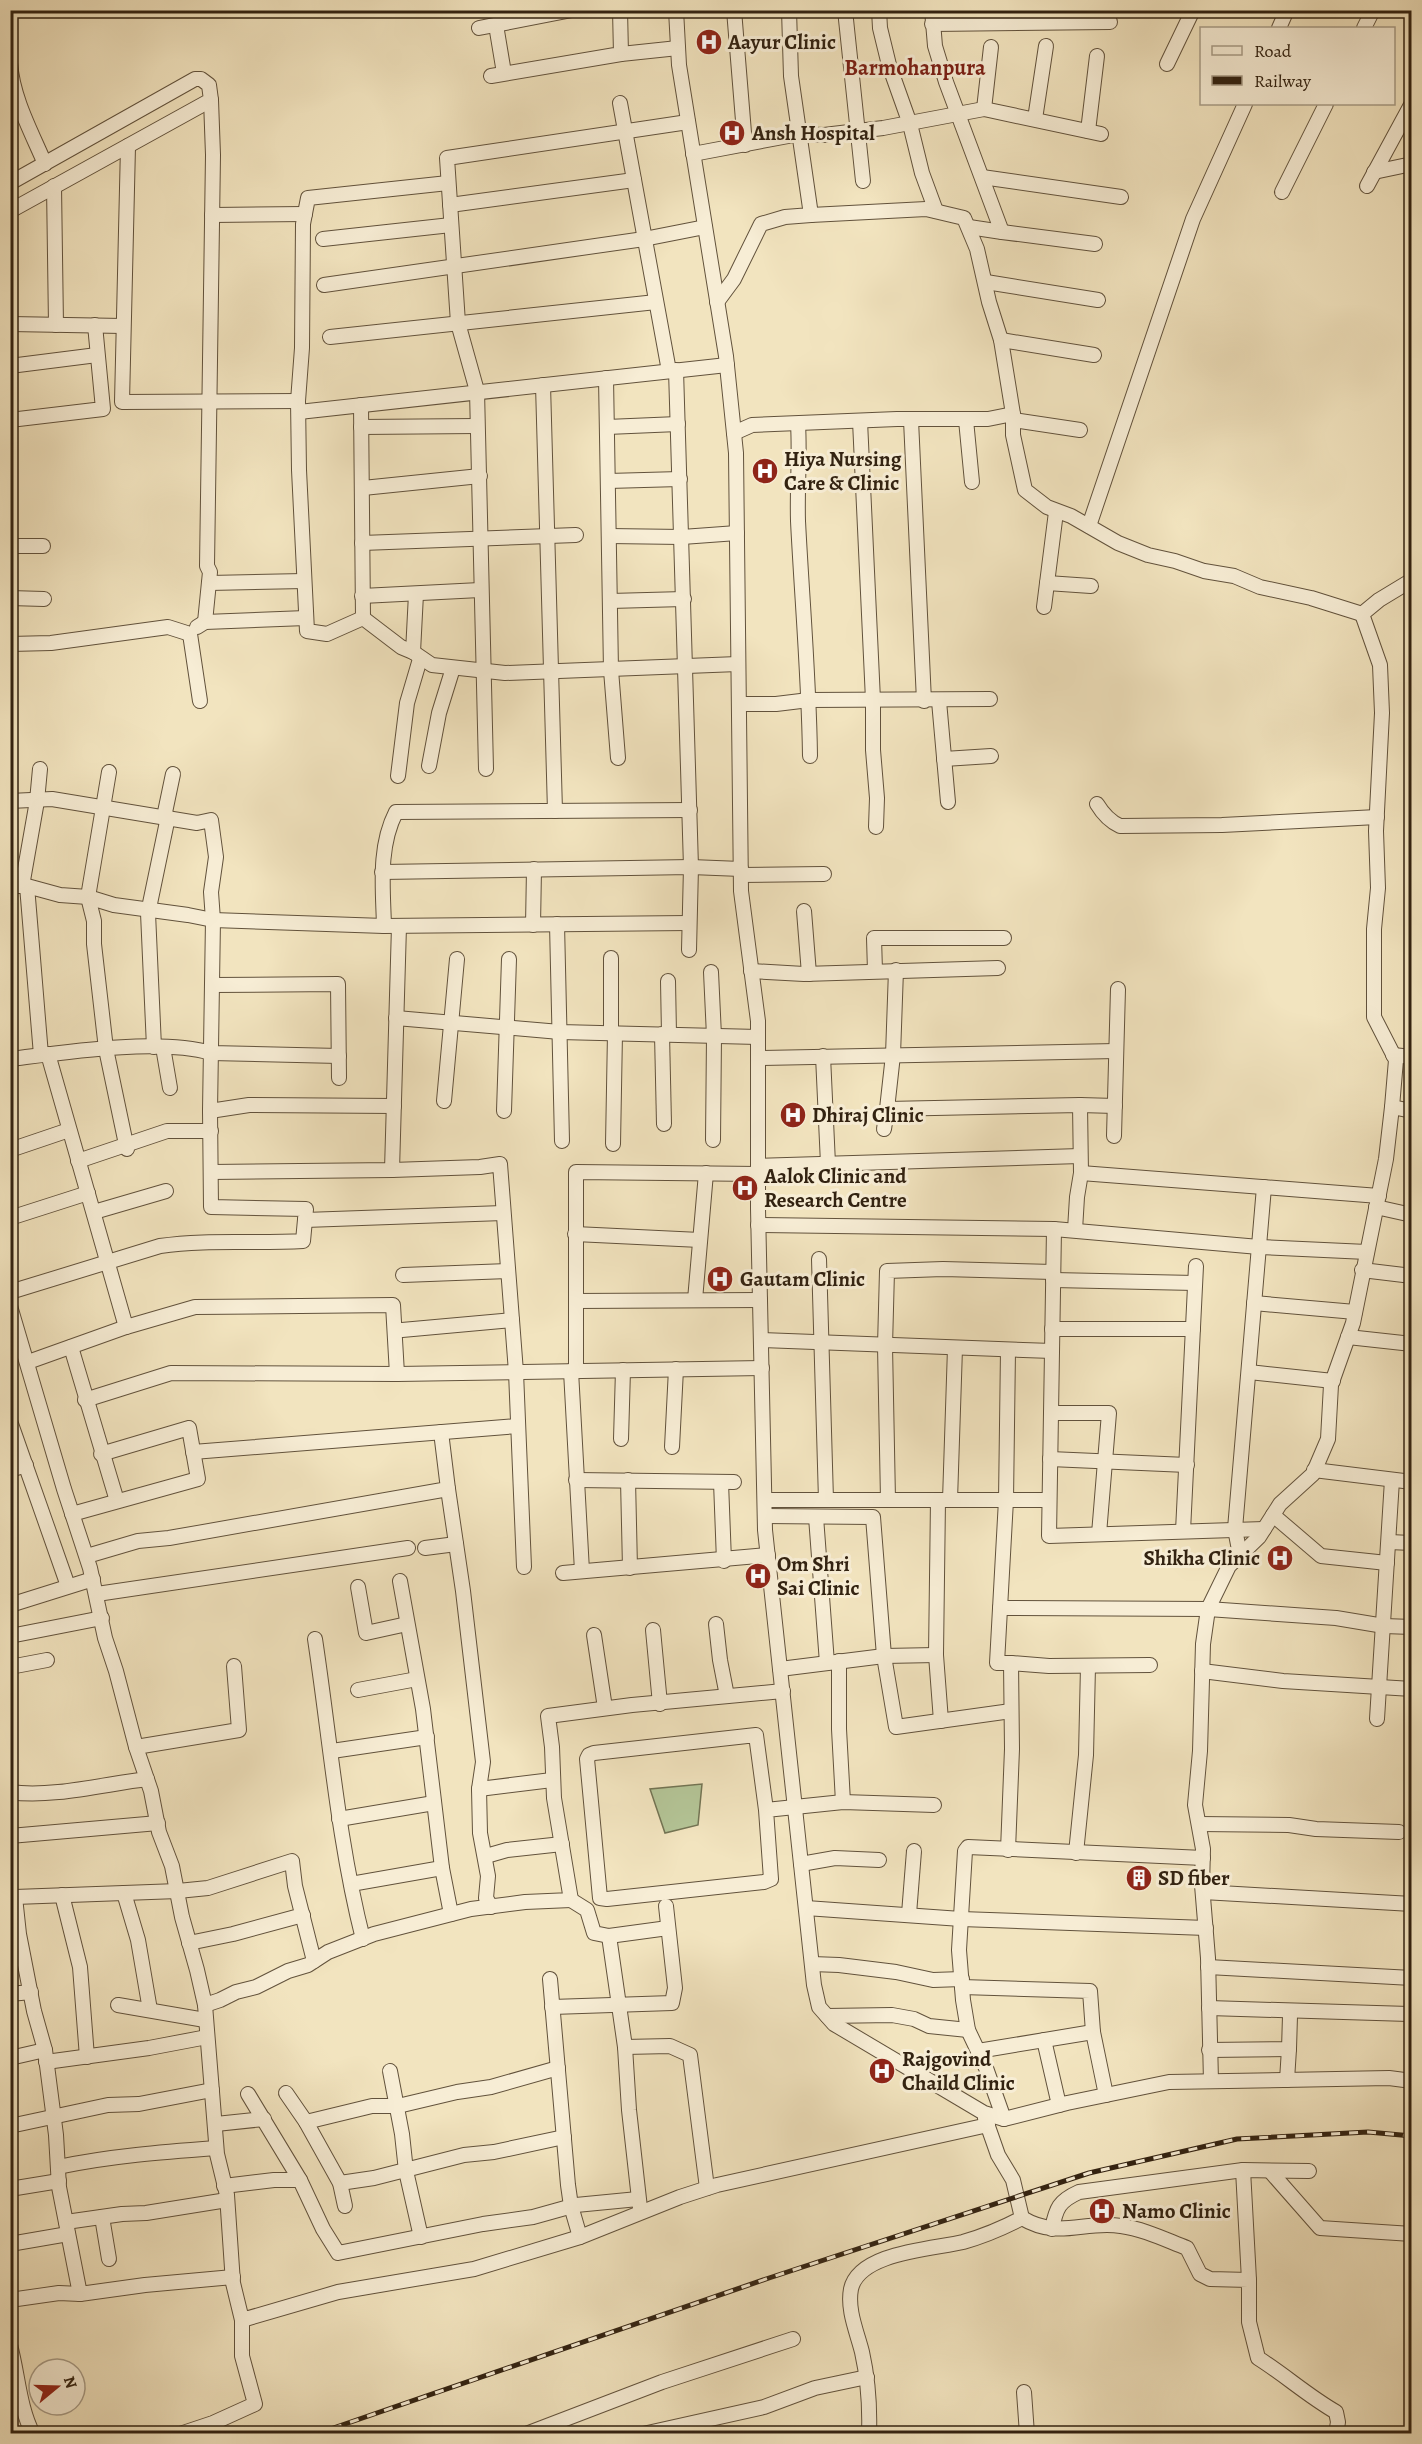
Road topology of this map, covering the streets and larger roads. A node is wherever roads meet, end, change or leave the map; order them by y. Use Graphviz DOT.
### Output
graph roads {
  1 [pos="572,10"];
  2 [pos="620,10"];
  3 [pos="676,10"];
  4 [pos="734,10"];
  5 [pos="789,10"];
  6 [pos="845,10"];
  7 [pos="879,10"];
  8 [pos="1193,10"];
  9 [pos="1287,10"];
  10 [pos="1372,10"];
  11 [pos="932,17"];
  12 [pos="1110,21"];
  13 [pos="496,25"];
  14 [pos="1279,27"];
  15 [pos="1364,27"];
  16 [pos="479,28"];
  17 [pos="1046,46"];
  18 [pos="991,47"];
  19 [pos="678,48"];
  20 [pos="621,54"];
  21 [pos="1098,56"];
  22 [pos="10,63"];
  23 [pos="1167,64"];
  24 [pos="11,82"];
  25 [pos="211,100"];
  26 [pos="620,103"];
  27 [pos="1411,104"];
  28 [pos="1245,105"];
  29 [pos="1326,105"];
  30 [pos="984,109"];
  31 [pos="958,112"];
  32 [pos="1035,119"];
  33 [pos="688,122"];
  34 [pos="910,124"];
  35 [pos="626,130"];
  36 [pos="857,131"];
  37 [pos="799,134"];
  38 [pos="745,145"];
  39 [pos="128,146"];
  40 [pos="693,154"];
  41 [pos="45,164"];
  42 [pos="1412,164"];
  43 [pos="1374,172"];
  44 [pos="982,177"];
  45 [pos="634,180"];
  46 [pos="863,181"];
  47 [pos="10,183"];
  48 [pos="448,183"];
  49 [pos="54,186"];
  50 [pos="1367,186"];
  51 [pos="1282,192"];
  52 [pos="1121,197"];
  53 [pos="450,205"];
  54 [pos="10,211"];
  55 [pos="936,211"];
  56 [pos="305,214"];
  57 [pos="212,215"];
  58 [pos="811,215"];
  59 [pos="452,225"];
  60 [pos="705,227"];
  61 [pos="969,227"];
  62 [pos="1002,232"];
  63 [pos="323,239"];
  64 [pos="644,239"];
  65 [pos="1095,244"];
  66 [pos="454,266"];
  67 [pos="986,282"];
  68 [pos="324,285"];
  69 [pos="1098,300"];
  70 [pos="656,302"];
  71 [pos="717,302"];
  72 [pos="458,323"];
  73 [pos="10,324"];
  74 [pos="56,325"];
  75 [pos="95,326"];
  76 [pos="123,326"];
  77 [pos="330,337"];
  78 [pos="1002,340"];
  79 [pos="97,355"];
  80 [pos="1094,355"];
  81 [pos="727,364"];
  82 [pos="10,366"];
  83 [pos="673,371"];
  84 [pos="606,378"];
  85 [pos="543,385"];
  86 [pos="477,391"];
  87 [pos="210,402"];
  88 [pos="362,405"];
  89 [pos="299,406"];
  90 [pos="1013,417"];
  91 [pos="10,420"];
  92 [pos="911,420"];
  93 [pos="966,420"];
  94 [pos="860,421"];
  95 [pos="678,424"];
  96 [pos="798,424"];
  97 [pos="476,426"];
  98 [pos="361,427"];
  99 [pos="607,427"];
  100 [pos="1080,430"];
  101 [pos="734,433"];
  102 [pos="480,476"];
  103 [pos="680,479"];
  104 [pos="608,481"];
  105 [pos="972,482"];
  106 [pos="363,488"];
  107 [pos="1056,512"];
  108 [pos="1089,526"];
  109 [pos="736,533"];
  110 [pos="576,535"];
  111 [pos="546,536"];
  112 [pos="609,536"];
  113 [pos="682,537"];
  114 [pos="480,540"];
  115 [pos="362,543"];
  116 [pos="10,546"];
  117 [pos="43,546"];
  118 [pos="1411,580"];
  119 [pos="304,581"];
  120 [pos="208,583"];
  121 [pos="1047,583"];
  122 [pos="1091,586"];
  123 [pos="480,590"];
  124 [pos="416,594"];
  125 [pos="363,596"];
  126 [pos="10,598"];
  127 [pos="684,598"];
  128 [pos="44,599"];
  129 [pos="610,601"];
  130 [pos="1044,607"];
  131 [pos="1362,614"];
  132 [pos="306,618"];
  133 [pos="363,618"];
  134 [pos="205,622"];
  135 [pos="190,633"];
  136 [pos="10,644"];
  137 [pos="417,655"];
  138 [pos="738,664"];
  139 [pos="686,666"];
  140 [pos="453,668"];
  141 [pos="611,670"];
  142 [pos="482,671"];
  143 [pos="552,671"];
  144 [pos="990,699"];
  145 [pos="809,700"];
  146 [pos="873,700"];
  147 [pos="200,701"];
  148 [pos="924,701"];
  149 [pos="939,701"];
  150 [pos="739,704"];
  151 [pos="810,756"];
  152 [pos="991,756"];
  153 [pos="618,758"];
  154 [pos="944,759"];
  155 [pos="429,766"];
  156 [pos="40,769"];
  157 [pos="486,769"];
  158 [pos="109,772"];
  159 [pos="173,774"];
  160 [pos="398,776"];
  161 [pos="10,801"];
  162 [pos="37,801"];
  163 [pos="948,802"];
  164 [pos="1097,804"];
  165 [pos="103,809"];
  166 [pos="690,810"];
  167 [pos="555,811"];
  168 [pos="166,817"];
  169 [pos="1377,817"];
  170 [pos="876,827"];
  171 [pos="691,867"];
  172 [pos="534,869"];
  173 [pos="382,872"];
  174 [pos="741,872"];
  175 [pos="824,874"];
  176 [pos="20,886"];
  177 [pos="88,897"];
  178 [pos="148,909"];
  179 [pos="804,911"];
  180 [pos="213,920"];
  181 [pos="690,923"];
  182 [pos="557,924"];
  183 [pos="533,925"];
  184 [pos="384,926"];
  185 [pos="399,926"];
  186 [pos="1004,938"];
  187 [pos="689,950"];
  188 [pos="611,958"];
  189 [pos="457,959"];
  190 [pos="509,959"];
  191 [pos="998,968"];
  192 [pos="875,970"];
  193 [pos="896,970"];
  194 [pos="752,971"];
  195 [pos="711,972"];
  196 [pos="809,974"];
  197 [pos="668,981"];
  198 [pos="213,985"];
  199 [pos="1118,989"];
  200 [pos="396,1018"];
  201 [pos="451,1024"];
  202 [pos="508,1027"];
  203 [pos="560,1032"];
  204 [pos="613,1033"];
  205 [pos="666,1034"];
  206 [pos="714,1036"];
  207 [pos="758,1037"];
  208 [pos="159,1047"];
  209 [pos="106,1049"];
  210 [pos="1116,1051"];
  211 [pos="211,1053"];
  212 [pos="45,1055"];
  213 [pos="893,1055"];
  214 [pos="1394,1055"];
  215 [pos="339,1056"];
  216 [pos="823,1056"];
  217 [pos="1412,1057"];
  218 [pos="758,1058"];
  219 [pos="10,1059"];
  220 [pos="339,1078"];
  221 [pos="170,1088"];
  222 [pos="444,1101"];
  223 [pos="1080,1105"];
  224 [pos="394,1106"];
  225 [pos="1115,1106"];
  226 [pos="1392,1107"];
  227 [pos="887,1108"];
  228 [pos="210,1111"];
  229 [pos="504,1111"];
  230 [pos="1412,1111"];
  231 [pos="664,1124"];
  232 [pos="884,1129"];
  233 [pos="69,1130"];
  234 [pos="211,1131"];
  235 [pos="1114,1136"];
  236 [pos="713,1140"];
  237 [pos="562,1141"];
  238 [pos="613,1143"];
  239 [pos="126,1146"];
  240 [pos="10,1150"];
  241 [pos="1080,1156"];
  242 [pos="78,1161"];
  243 [pos="828,1164"];
  244 [pos="392,1170"];
  245 [pos="758,1170"];
  246 [pos="211,1172"];
  247 [pos="706,1173"];
  248 [pos="1081,1173"];
  249 [pos="1264,1187"];
  250 [pos="166,1191"];
  251 [pos="88,1194"];
  252 [pos="1377,1202"];
  253 [pos="94,1212"];
  254 [pos="503,1213"];
  255 [pos="1412,1215"];
  256 [pos="10,1218"];
  257 [pos="305,1220"];
  258 [pos="758,1225"];
  259 [pos="1054,1229"];
  260 [pos="1075,1230"];
  261 [pos="575,1234"];
  262 [pos="700,1240"];
  263 [pos="1259,1248"];
  264 [pos="1366,1252"];
  265 [pos="819,1259"];
  266 [pos="107,1261"];
  267 [pos="1196,1266"];
  268 [pos="1362,1270"];
  269 [pos="508,1271"];
  270 [pos="402,1275"];
  271 [pos="1053,1276"];
  272 [pos="1412,1276"];
  273 [pos="1195,1283"];
  274 [pos="10,1292"];
  275 [pos="695,1300"];
  276 [pos="760,1300"];
  277 [pos="576,1301"];
  278 [pos="1254,1303"];
  279 [pos="10,1306"];
  280 [pos="1355,1312"];
  281 [pos="512,1320"];
  282 [pos="126,1328"];
  283 [pos="1052,1329"];
  284 [pos="1193,1329"];
  285 [pos="402,1330"];
  286 [pos="1348,1337"];
  287 [pos="761,1340"];
  288 [pos="821,1342"];
  289 [pos="1412,1344"];
  290 [pos="885,1346"];
  291 [pos="71,1347"];
  292 [pos="955,1348"];
  293 [pos="1008,1350"];
  294 [pos="1052,1351"];
  295 [pos="28,1362"];
  296 [pos="762,1368"];
  297 [pos="676,1369"];
  298 [pos="623,1370"];
  299 [pos="573,1371"];
  300 [pos="516,1372"];
  301 [pos="1248,1372"];
  302 [pos="397,1374"];
  303 [pos="1333,1381"];
  304 [pos="85,1400"];
  305 [pos="1051,1413"];
  306 [pos="10,1421"];
  307 [pos="518,1426"];
  308 [pos="441,1432"];
  309 [pos="621,1439"];
  310 [pos="672,1447"];
  311 [pos="193,1452"];
  312 [pos="101,1454"];
  313 [pos="1050,1459"];
  314 [pos="1105,1460"];
  315 [pos="26,1465"];
  316 [pos="1187,1466"];
  317 [pos="10,1470"];
  318 [pos="1314,1470"];
  319 [pos="576,1480"];
  320 [pos="628,1480"];
  321 [pos="1392,1480"];
  322 [pos="1412,1482"];
  323 [pos="448,1489"];
  324 [pos="765,1500"];
  325 [pos="826,1500"];
  326 [pos="888,1500"];
  327 [pos="944,1500"];
  328 [pos="1006,1500"];
  329 [pos="1049,1500"];
  330 [pos="117,1502"];
  331 [pos="72,1514"];
  332 [pos="1273,1515"];
  333 [pos="765,1516"];
  334 [pos="816,1517"];
  335 [pos="1235,1529"];
  336 [pos="1264,1529"];
  337 [pos="1183,1531"];
  338 [pos="1099,1534"];
  339 [pos="1389,1542"];
  340 [pos="1412,1543"];
  341 [pos="456,1544"];
  342 [pos="408,1548"];
  343 [pos="425,1548"];
  344 [pos="768,1555"];
  345 [pos="1240,1555"];
  346 [pos="87,1556"];
  347 [pos="724,1561"];
  348 [pos="1387,1563"];
  349 [pos="524,1567"];
  350 [pos="630,1568"];
  351 [pos="582,1571"];
  352 [pos="562,1573"];
  353 [pos="93,1579"];
  354 [pos="400,1581"];
  355 [pos="68,1586"];
  356 [pos="358,1587"];
  357 [pos="97,1594"];
  358 [pos="10,1605"];
  359 [pos="1000,1608"];
  360 [pos="1208,1609"];
  361 [pos="102,1618"];
  362 [pos="407,1624"];
  363 [pos="716,1624"];
  364 [pos="1383,1626"];
  365 [pos="1412,1627"];
  366 [pos="653,1630"];
  367 [pos="594,1635"];
  368 [pos="10,1636"];
  369 [pos="315,1639"];
  370 [pos="936,1655"];
  371 [pos="884,1656"];
  372 [pos="47,1660"];
  373 [pos="832,1662"];
  374 [pos="1011,1664"];
  375 [pos="1149,1665"];
  376 [pos="234,1666"];
  377 [pos="1088,1666"];
  378 [pos="10,1667"];
  379 [pos="780,1669"];
  380 [pos="1202,1671"];
  381 [pos="417,1679"];
  382 [pos="1380,1686"];
  383 [pos="1412,1689"];
  384 [pos="358,1690"];
  385 [pos="783,1691"];
  386 [pos="728,1696"];
  387 [pos="660,1704"];
  388 [pos="605,1708"];
  389 [pos="1011,1711"];
  390 [pos="1377,1719"];
  391 [pos="941,1720"];
  392 [pos="427,1737"];
  393 [pos="136,1747"];
  394 [pos="332,1751"];
  395 [pos="147,1779"];
  396 [pos="552,1779"];
  397 [pos="479,1789"];
  398 [pos="10,1792"];
  399 [pos="843,1802"];
  400 [pos="434,1803"];
  401 [pos="934,1805"];
  402 [pos="795,1806"];
  403 [pos="766,1810"];
  404 [pos="339,1820"];
  405 [pos="158,1823"];
  406 [pos="1199,1824"];
  407 [pos="1399,1832"];
  408 [pos="10,1836"];
  409 [pos="562,1844"];
  410 [pos="1008,1850"];
  411 [pos="915,1851"];
  412 [pos="1076,1853"];
  413 [pos="486,1856"];
  414 [pos="1203,1858"];
  415 [pos="879,1860"];
  416 [pos="801,1864"];
  417 [pos="442,1868"];
  418 [pos="351,1884"];
  419 [pos="178,1891"];
  420 [pos="1203,1892"];
  421 [pos="124,1893"];
  422 [pos="62,1895"];
  423 [pos="13,1898"];
  424 [pos="571,1900"];
  425 [pos="1412,1904"];
  426 [pos="666,1906"];
  427 [pos="491,1907"];
  428 [pos="806,1908"];
  429 [pos="451,1914"];
  430 [pos="909,1914"];
  431 [pos="303,1915"];
  432 [pos="962,1919"];
  433 [pos="668,1928"];
  434 [pos="1206,1928"];
  435 [pos="609,1936"];
  436 [pos="363,1939"];
  437 [pos="189,1943"];
  438 [pos="314,1961"];
  439 [pos="812,1964"];
  440 [pos="1208,1967"];
  441 [pos="1412,1978"];
  442 [pos="550,1979"];
  443 [pos="962,1983"];
  444 [pos="31,1992"];
  445 [pos="10,1994"];
  446 [pos="118,2005"];
  447 [pos="205,2005"];
  448 [pos="619,2006"];
  449 [pos="552,2007"];
  450 [pos="1209,2008"];
  451 [pos="150,2010"];
  452 [pos="1409,2014"];
  453 [pos="827,2016"];
  454 [pos="1290,2016"];
  455 [pos="205,2020"];
  456 [pos="968,2030"];
  457 [pos="1093,2032"];
  458 [pos="207,2037"];
  459 [pos="1044,2040"];
  460 [pos="625,2047"];
  461 [pos="1289,2049"];
  462 [pos="1209,2050"];
  463 [pos="978,2051"];
  464 [pos="46,2056"];
  465 [pos="87,2057"];
  466 [pos="10,2058"];
  467 [pos="558,2068"];
  468 [pos="390,2071"];
  469 [pos="1287,2080"];
  470 [pos="1211,2081"];
  471 [pos="1412,2081"];
  472 [pos="212,2090"];
  473 [pos="286,2093"];
  474 [pos="248,2094"];
  475 [pos="1106,2095"];
  476 [pos="1059,2105"];
  477 [pos="398,2106"];
  478 [pos="53,2117"];
  479 [pos="264,2119"];
  480 [pos="986,2119"];
  481 [pos="1004,2119"];
  482 [pos="306,2122"];
  483 [pos="216,2124"];
  484 [pos="10,2126"];
  485 [pos="564,2137"];
  486 [pos="216,2148"];
  487 [pos="1243,2170"];
  488 [pos="406,2171"];
  489 [pos="1270,2171"];
  490 [pos="1309,2171"];
  491 [pos="58,2174"];
  492 [pos="300,2180"];
  493 [pos="340,2183"];
  494 [pos="10,2188"];
  495 [pos="707,2188"];
  496 [pos="226,2193"];
  497 [pos="638,2199"];
  498 [pos="345,2206"];
  499 [pos="571,2206"];
  500 [pos="641,2213"];
  501 [pos="102,2217"];
  502 [pos="1022,2218"];
  503 [pos="67,2228"];
  504 [pos="1052,2229"];
  505 [pos="1412,2234"];
  506 [pos="580,2236"];
  507 [pos="421,2237"];
  508 [pos="10,2244"];
  509 [pos="109,2259"];
  510 [pos="233,2277"];
  511 [pos="1249,2280"];
  512 [pos="80,2294"];
  513 [pos="10,2300"];
  514 [pos="242,2320"];
  515 [pos="793,2339"];
  516 [pos="11,2345"];
  517 [pos="867,2377"];
  518 [pos="1024,2392"];
  519 [pos="16,2405"];
  520 [pos="33,2433"];
  521 [pos="180,2433"];
  522 [pos="526,2433"];
  523 [pos="643,2433"];
  524 [pos="869,2433"];
  525 [pos="1027,2433"];
  526 [pos="1336,2433"];
  1 -- 13 [label="street"];
  2 -- 20 [label="street"];
  3 -- 19 [label="street"];
  4 -- 38 [label="street"];
  5 -- 37 [label="street"];
  6 -- 36 [label="street"];
  7 -- 34 [label="street"];
  8 -- 23 [label="street"];
  9 -- 14 [label="street"];
  10 -- 15 [label="street"];
  11 -- 12 [label="street"];
  11 -- 31 [label="street"];
  13 -- 16 [label="street"];
  13 -- 20 [label="street"];
  17 -- 32 [label="street"];
  18 -- 30 [label="street"];
  19 -- 20 [label="street"];
  19 -- 33 [label="street"];
  21 -- 32 [label="street"];
  22 -- 24 [label="street"];
  24 -- 41 [label="street"];
  25 -- 39 [label="street"];
  25 -- 41 [label="street"];
  25 -- 57 [label="street"];
  26 -- 35 [label="street"];
  27 -- 43 [label="street"];
  28 -- 108 [label="street"];
  29 -- 51 [label="street"];
  30 -- 31 [label="street"];
  30 -- 32 [label="street"];
  31 -- 34 [label="street"];
  31 -- 44 [label="street"];
  33 -- 35 [label="street"];
  33 -- 40 [label="street"];
  34 -- 36 [label="street"];
  34 -- 55 [label="street"];
  35 -- 45 [label="street"];
  35 -- 48 [label="street"];
  36 -- 37 [label="street"];
  36 -- 46 [label="street"];
  37 -- 38 [label="street"];
  37 -- 58 [label="street"];
  38 -- 40 [label="street"];
  39 -- 49 [label="street"];
  39 -- 76 [label="street"];
  40 -- 60 [label="street"];
  41 -- 47 [label="street"];
  42 -- 43 [label="street"];
  43 -- 50 [label="street"];
  44 -- 52 [label="street"];
  44 -- 62 [label="street"];
  45 -- 53 [label="street"];
  45 -- 64 [label="street"];
  48 -- 53 [label="street"];
  48 -- 56 [label="street"];
  49 -- 54 [label="street"];
  49 -- 74 [label="street"];
  53 -- 59 [label="street"];
  55 -- 58 [label="street"];
  55 -- 61 [label="street"];
  56 -- 57 [label="street"];
  56 -- 89 [label="street"];
  57 -- 87 [label="street"];
  58 -- 71 [label="street"];
  59 -- 63 [label="street"];
  59 -- 66 [label="street"];
  60 -- 64 [label="street"];
  60 -- 71 [label="street"];
  61 -- 62 [label="street"];
  61 -- 67 [label="street"];
  62 -- 65 [label="street"];
  64 -- 66 [label="street"];
  64 -- 70 [label="street"];
  66 -- 68 [label="street"];
  66 -- 72 [label="street"];
  67 -- 69 [label="street"];
  67 -- 78 [label="street"];
  70 -- 72 [label="street"];
  70 -- 83 [label="street"];
  71 -- 81 [label="street"];
  72 -- 77 [label="street"];
  72 -- 86 [label="street"];
  73 -- 74 [label="street"];
  74 -- 75 [label="street"];
  75 -- 76 [label="street"];
  75 -- 79 [label="street"];
  76 -- 87 [label="street"];
  78 -- 80 [label="street"];
  78 -- 90 [label="street"];
  79 -- 82 [label="street"];
  79 -- 91 [label="street"];
  81 -- 83 [label="street"];
  81 -- 101 [label="street"];
  83 -- 84 [label="street"];
  83 -- 95 [label="street"];
  84 -- 85 [label="street"];
  84 -- 99 [label="street"];
  85 -- 86 [label="street"];
  85 -- 111 [label="street"];
  86 -- 88 [label="street"];
  86 -- 97 [label="street"];
  87 -- 89 [label="street"];
  87 -- 120 [label="street"];
  88 -- 89 [label="street"];
  88 -- 98 [label="street"];
  89 -- 119 [label="street"];
  90 -- 93 [label="street"];
  90 -- 100 [label="street"];
  90 -- 107 [label="street"];
  92 -- 93 [label="street"];
  92 -- 94 [label="street"];
  92 -- 148 [label="street"];
  93 -- 105 [label="street"];
  94 -- 96 [label="street"];
  94 -- 146 [label="street"];
  95 -- 99 [label="street"];
  95 -- 103 [label="street"];
  96 -- 101 [label="street"];
  96 -- 145 [label="street"];
  97 -- 98 [label="street"];
  97 -- 102 [label="street"];
  98 -- 106 [label="street"];
  99 -- 104 [label="street"];
  101 -- 109 [label="street"];
  102 -- 106 [label="street"];
  102 -- 114 [label="street"];
  103 -- 104 [label="street"];
  103 -- 113 [label="street"];
  104 -- 112 [label="street"];
  106 -- 115 [label="street"];
  107 -- 108 [label="street"];
  107 -- 121 [label="street"];
  108 -- 131 [label="street"];
  109 -- 113 [label="street"];
  109 -- 138 [label="street"];
  110 -- 111 [label="street"];
  111 -- 114 [label="street"];
  111 -- 143 [label="street"];
  112 -- 113 [label="street"];
  112 -- 129 [label="street"];
  113 -- 127 [label="street"];
  114 -- 115 [label="street"];
  114 -- 123 [label="street"];
  115 -- 125 [label="street"];
  116 -- 117 [label="street"];
  118 -- 131 [label="street"];
  119 -- 120 [label="street"];
  119 -- 132 [label="street"];
  120 -- 134 [label="street"];
  121 -- 122 [label="street"];
  121 -- 130 [label="street"];
  123 -- 124 [label="street"];
  123 -- 142 [label="street"];
  124 -- 125 [label="street"];
  124 -- 137 [label="street"];
  125 -- 133 [label="street"];
  126 -- 128 [label="street"];
  127 -- 129 [label="street"];
  127 -- 139 [label="street"];
  129 -- 141 [label="street"];
  131 -- 169 [label="street"];
  132 -- 133 [label="street"];
  132 -- 134 [label="street"];
  133 -- 137 [label="street"];
  134 -- 135 [label="street"];
  135 -- 136 [label="street"];
  135 -- 147 [label="street"];
  137 -- 140 [label="street"];
  137 -- 160 [label="street"];
  138 -- 139 [label="street"];
  138 -- 150 [label="street"];
  139 -- 141 [label="street"];
  139 -- 166 [label="street"];
  140 -- 142 [label="street"];
  140 -- 155 [label="street"];
  141 -- 143 [label="street"];
  141 -- 153 [label="street"];
  142 -- 143 [label="street"];
  142 -- 157 [label="street"];
  143 -- 167 [label="street"];
  144 -- 149 [label="street"];
  145 -- 146 [label="street"];
  145 -- 150 [label="street"];
  145 -- 151 [label="street"];
  146 -- 148 [label="street"];
  146 -- 170 [label="street"];
  148 -- 149 [label="street"];
  149 -- 154 [label="street"];
  150 -- 174 [label="street"];
  152 -- 154 [label="street"];
  154 -- 163 [label="street"];
  156 -- 162 [label="street"];
  158 -- 165 [label="street"];
  159 -- 168 [label="street"];
  161 -- 162 [label="street"];
  162 -- 165 [label="street"];
  162 -- 176 [label="street"];
  164 -- 169 [label="street"];
  165 -- 168 [label="street"];
  165 -- 177 [label="street"];
  166 -- 167 [label="street"];
  166 -- 171 [label="street"];
  167 -- 173 [label="street"];
  168 -- 178 [label="street"];
  168 -- 180 [label="street"];
  169 -- 214 [label="street"];
  171 -- 172 [label="street"];
  171 -- 174 [label="street"];
  171 -- 181 [label="street"];
  172 -- 173 [label="street"];
  172 -- 183 [label="street"];
  173 -- 184 [label="street"];
  174 -- 175 [label="street"];
  174 -- 194 [label="street"];
  176 -- 177 [label="street"];
  176 -- 212 [label="street"];
  177 -- 178 [label="street"];
  177 -- 209 [label="street"];
  178 -- 180 [label="street"];
  178 -- 208 [label="street"];
  179 -- 196 [label="street"];
  180 -- 184 [label="street"];
  180 -- 198 [label="street"];
  181 -- 182 [label="street"];
  181 -- 187 [label="street"];
  182 -- 183 [label="street"];
  182 -- 203 [label="street"];
  183 -- 185 [label="street"];
  184 -- 185 [label="street"];
  185 -- 200 [label="street"];
  186 -- 192 [label="street"];
  188 -- 204 [label="street"];
  189 -- 201 [label="street"];
  190 -- 202 [label="street"];
  191 -- 193 [label="street"];
  192 -- 193 [label="street"];
  192 -- 196 [label="street"];
  193 -- 213 [label="street"];
  194 -- 196 [label="street"];
  194 -- 207 [label="street"];
  195 -- 206 [label="street"];
  197 -- 205 [label="street"];
  198 -- 211 [label="street"];
  198 -- 215 [label="street"];
  199 -- 210 [label="street"];
  200 -- 201 [label="street"];
  200 -- 224 [label="street"];
  201 -- 202 [label="street"];
  201 -- 222 [label="street"];
  202 -- 203 [label="street"];
  202 -- 229 [label="street"];
  203 -- 204 [label="street"];
  203 -- 237 [label="street"];
  204 -- 205 [label="street"];
  204 -- 238 [label="street"];
  205 -- 206 [label="street"];
  205 -- 231 [label="street"];
  206 -- 207 [label="street"];
  206 -- 236 [label="street"];
  207 -- 218 [label="street"];
  208 -- 209 [label="street"];
  208 -- 211 [label="street"];
  208 -- 221 [label="street"];
  209 -- 212 [label="street"];
  209 -- 239 [label="street"];
  210 -- 213 [label="street"];
  210 -- 225 [label="street"];
  211 -- 215 [label="street"];
  211 -- 228 [label="street"];
  212 -- 219 [label="street"];
  212 -- 233 [label="street"];
  213 -- 216 [label="street"];
  213 -- 227 [label="street"];
  214 -- 217 [label="street"];
  214 -- 226 [label="street"];
  215 -- 220 [label="street"];
  216 -- 218 [label="street"];
  216 -- 243 [label="street"];
  218 -- 245 [label="street"];
  223 -- 225 [label="street"];
  223 -- 227 [label="street"];
  223 -- 241 [label="street"];
  224 -- 228 [label="street"];
  224 -- 244 [label="street"];
  225 -- 235 [label="street"];
  226 -- 230 [label="street"];
  226 -- 252 [label="street"];
  227 -- 232 [label="street"];
  228 -- 234 [label="street"];
  233 -- 240 [label="street"];
  233 -- 242 [label="street"];
  234 -- 239 [label="street"];
  234 -- 246 [label="street"];
  239 -- 242 [label="street"];
  241 -- 243 [label="street"];
  241 -- 248 [label="street"];
  242 -- 251 [label="street"];
  243 -- 245 [label="street"];
  244 -- 246 [label="street"];
  244 -- 254 [label="street"];
  245 -- 247 [label="street"];
  245 -- 258 [label="street"];
  246 -- 257 [label="street"];
  247 -- 261 [label="street"];
  247 -- 262 [label="street"];
  248 -- 249 [label="street"];
  248 -- 260 [label="street"];
  249 -- 252 [label="street"];
  249 -- 263 [label="street"];
  250 -- 253 [label="street"];
  251 -- 253 [label="street"];
  251 -- 256 [label="street"];
  252 -- 255 [label="street"];
  252 -- 264 [label="street"];
  253 -- 266 [label="street"];
  254 -- 257 [label="street"];
  254 -- 269 [label="street"];
  257 -- 266 [label="street"];
  258 -- 259 [label="street"];
  258 -- 276 [label="street"];
  259 -- 260 [label="street"];
  259 -- 271 [label="street"];
  260 -- 263 [label="street"];
  261 -- 262 [label="street"];
  261 -- 277 [label="street"];
  262 -- 275 [label="street"];
  263 -- 264 [label="street"];
  263 -- 278 [label="street"];
  264 -- 268 [label="street"];
  265 -- 288 [label="street"];
  266 -- 274 [label="street"];
  266 -- 282 [label="street"];
  267 -- 273 [label="street"];
  268 -- 272 [label="street"];
  268 -- 280 [label="street"];
  269 -- 270 [label="street"];
  269 -- 281 [label="street"];
  271 -- 273 [label="street"];
  271 -- 283 [label="street"];
  271 -- 290 [label="street"];
  273 -- 284 [label="street"];
  275 -- 276 [label="street"];
  275 -- 277 [label="street"];
  276 -- 287 [label="street"];
  277 -- 299 [label="street"];
  278 -- 280 [label="street"];
  278 -- 301 [label="street"];
  279 -- 295 [label="street"];
  280 -- 286 [label="street"];
  281 -- 285 [label="street"];
  281 -- 300 [label="street"];
  282 -- 291 [label="street"];
  282 -- 302 [label="street"];
  283 -- 284 [label="street"];
  283 -- 294 [label="street"];
  284 -- 316 [label="street"];
  286 -- 289 [label="street"];
  286 -- 303 [label="street"];
  287 -- 288 [label="street"];
  287 -- 296 [label="street"];
  288 -- 290 [label="street"];
  288 -- 325 [label="street"];
  290 -- 292 [label="street"];
  290 -- 326 [label="street"];
  291 -- 295 [label="street"];
  291 -- 304 [label="street"];
  292 -- 293 [label="street"];
  292 -- 327 [label="street"];
  293 -- 294 [label="street"];
  293 -- 328 [label="street"];
  294 -- 305 [label="street"];
  295 -- 331 [label="street"];
  296 -- 297 [label="street"];
  296 -- 324 [label="street"];
  297 -- 298 [label="street"];
  297 -- 310 [label="street"];
  298 -- 299 [label="street"];
  298 -- 309 [label="street"];
  299 -- 300 [label="street"];
  299 -- 319 [label="street"];
  300 -- 302 [label="street"];
  300 -- 307 [label="street"];
  301 -- 303 [label="street"];
  301 -- 335 [label="street"];
  302 -- 304 [label="street"];
  303 -- 318 [label="street"];
  304 -- 312 [label="street"];
  305 -- 313 [label="street"];
  305 -- 314 [label="street"];
  306 -- 315 [label="street"];
  307 -- 308 [label="street"];
  307 -- 349 [label="street"];
  308 -- 311 [label="street"];
  308 -- 323 [label="street"];
  311 -- 312 [label="street"];
  311 -- 330 [label="street"];
  312 -- 330 [label="street"];
  313 -- 314 [label="street"];
  313 -- 329 [label="street"];
  314 -- 316 [label="street"];
  314 -- 338 [label="street"];
  315 -- 317 [label="street"];
  315 -- 355 [label="street"];
  316 -- 337 [label="street"];
  318 -- 321 [label="street"];
  318 -- 332 [label="street"];
  319 -- 320 [label="street"];
  319 -- 351 [label="street"];
  320 -- 347 [label="street"];
  320 -- 350 [label="street"];
  321 -- 322 [label="street"];
  321 -- 339 [label="street"];
  323 -- 341 [label="street"];
  323 -- 346 [label="street"];
  324 -- 325 [label="street"];
  324 -- 333 [label="street"];
  325 -- 326 [label="street"];
  326 -- 327 [label="street"];
  327 -- 328 [label="street"];
  327 -- 370 [label="street"];
  328 -- 329 [label="street"];
  328 -- 359 [label="street"];
  329 -- 338 [label="street"];
  330 -- 331 [label="street"];
  331 -- 346 [label="street"];
  332 -- 336 [label="street"];
  332 -- 348 [label="street"];
  333 -- 334 [label="street"];
  333 -- 344 [label="street"];
  334 -- 371 [label="street"];
  334 -- 373 [label="street"];
  335 -- 336 [label="street"];
  335 -- 337 [label="street"];
  335 -- 345 [label="street"];
  336 -- 345 [label="street"];
  337 -- 338 [label="street"];
  339 -- 340 [label="street"];
  339 -- 348 [label="street"];
  341 -- 343 [label="street"];
  341 -- 397 [label="street"];
  342 -- 357 [label="street"];
  344 -- 347 [label="street"];
  344 -- 379 [label="street"];
  345 -- 360 [label="street"];
  346 -- 353 [label="street"];
  347 -- 350 [label="street"];
  348 -- 364 [label="street"];
  350 -- 351 [label="street"];
  351 -- 352 [label="street"];
  353 -- 355 [label="street"];
  353 -- 357 [label="street"];
  354 -- 362 [label="street"];
  355 -- 358 [label="street"];
  356 -- 362 [label="street"];
  357 -- 361 [label="street"];
  359 -- 360 [label="street"];
  359 -- 374 [label="street"];
  360 -- 364 [label="street"];
  360 -- 380 [label="street"];
  361 -- 368 [label="street"];
  361 -- 393 [label="street"];
  362 -- 381 [label="street"];
  363 -- 386 [label="street"];
  364 -- 365 [label="street"];
  364 -- 382 [label="street"];
  366 -- 387 [label="street"];
  367 -- 388 [label="street"];
  369 -- 394 [label="street"];
  370 -- 371 [label="street"];
  370 -- 391 [label="street"];
  371 -- 373 [label="street"];
  371 -- 391 [label="street"];
  372 -- 378 [label="street"];
  373 -- 379 [label="street"];
  373 -- 399 [label="street"];
  374 -- 377 [label="street"];
  374 -- 389 [label="street"];
  375 -- 377 [label="street"];
  376 -- 393 [label="street"];
  377 -- 412 [label="street"];
  379 -- 385 [label="street"];
  380 -- 382 [label="street"];
  380 -- 406 [label="street"];
  381 -- 384 [label="street"];
  381 -- 392 [label="street"];
  382 -- 383 [label="street"];
  382 -- 390 [label="street"];
  385 -- 386 [label="street"];
  385 -- 402 [label="street"];
  386 -- 387 [label="street"];
  387 -- 388 [label="street"];
  388 -- 396 [label="street"];
  389 -- 391 [label="street"];
  389 -- 410 [label="street"];
  392 -- 394 [label="street"];
  392 -- 400 [label="street"];
  393 -- 395 [label="street"];
  394 -- 404 [label="street"];
  395 -- 398 [label="street"];
  395 -- 405 [label="street"];
  396 -- 397 [label="street"];
  396 -- 409 [label="street"];
  397 -- 413 [label="street"];
  399 -- 401 [label="street"];
  399 -- 402 [label="street"];
  400 -- 404 [label="street"];
  400 -- 417 [label="street"];
  402 -- 403 [label="street"];
  402 -- 416 [label="street"];
  403 -- 403 [label="street"];
  404 -- 418 [label="street"];
  405 -- 408 [label="street"];
  405 -- 419 [label="street"];
  406 -- 407 [label="street"];
  406 -- 414 [label="street"];
  409 -- 413 [label="street"];
  409 -- 424 [label="street"];
  410 -- 412 [label="street"];
  410 -- 432 [label="street"];
  411 -- 430 [label="street"];
  412 -- 414 [label="street"];
  413 -- 427 [label="street"];
  414 -- 420 [label="street"];
  415 -- 416 [label="street"];
  416 -- 428 [label="street"];
  417 -- 418 [label="street"];
  417 -- 429 [label="street"];
  418 -- 436 [label="street"];
  419 -- 421 [label="street"];
  419 -- 431 [label="street"];
  419 -- 437 [label="street"];
  420 -- 425 [label="street"];
  420 -- 434 [label="street"];
  421 -- 422 [label="street"];
  421 -- 451 [label="street"];
  422 -- 423 [label="street"];
  422 -- 465 [label="street"];
  423 -- 444 [label="street"];
  424 -- 427 [label="street"];
  424 -- 435 [label="street"];
  426 -- 433 [label="street"];
  427 -- 429 [label="street"];
  428 -- 430 [label="street"];
  428 -- 439 [label="street"];
  429 -- 436 [label="street"];
  430 -- 432 [label="street"];
  431 -- 437 [label="street"];
  431 -- 438 [label="street"];
  432 -- 434 [label="street"];
  432 -- 443 [label="street"];
  433 -- 435 [label="street"];
  433 -- 448 [label="street"];
  434 -- 440 [label="street"];
  435 -- 448 [label="street"];
  436 -- 438 [label="street"];
  437 -- 447 [label="street"];
  438 -- 447 [label="street"];
  439 -- 443 [label="street"];
  439 -- 453 [label="street"];
  440 -- 441 [label="street"];
  440 -- 450 [label="street"];
  442 -- 449 [label="street"];
  443 -- 456 [label="street"];
  443 -- 457 [label="street"];
  444 -- 445 [label="street"];
  444 -- 464 [label="street"];
  446 -- 451 [label="street"];
  447 -- 455 [label="street"];
  448 -- 449 [label="street"];
  448 -- 460 [label="street"];
  449 -- 467 [label="street"];
  450 -- 452 [label="street"];
  450 -- 462 [label="street"];
  451 -- 455 [label="street"];
  453 -- 456 [label="street"];
  453 -- 480 [label="street"];
  454 -- 461 [label="street"];
  455 -- 458 [label="street"];
  456 -- 463 [label="street"];
  457 -- 459 [label="street"];
  457 -- 475 [label="street"];
  458 -- 465 [label="street"];
  458 -- 472 [label="street"];
  459 -- 463 [label="street"];
  459 -- 476 [label="street"];
  460 -- 495 [label="street"];
  460 -- 497 [label="street"];
  461 -- 462 [label="street"];
  461 -- 469 [label="street"];
  462 -- 470 [label="street"];
  463 -- 481 [label="street"];
  464 -- 465 [label="street"];
  464 -- 466 [label="street"];
  464 -- 478 [label="street"];
  467 -- 477 [label="street"];
  467 -- 485 [label="street"];
  468 -- 477 [label="street"];
  469 -- 470 [label="street"];
  469 -- 471 [label="street"];
  470 -- 475 [label="street"];
  472 -- 478 [label="street"];
  472 -- 483 [label="street"];
  473 -- 482 [label="street"];
  474 -- 479 [label="street"];
  475 -- 476 [label="street"];
  476 -- 481 [label="street"];
  477 -- 482 [label="street"];
  477 -- 488 [label="street"];
  478 -- 484 [label="street"];
  478 -- 491 [label="street"];
  479 -- 483 [label="street"];
  479 -- 492 [label="street"];
  480 -- 481 [label="street"];
  480 -- 495 [label="street"];
  480 -- 502 [label="street"];
  482 -- 493 [label="street"];
  483 -- 486 [label="street"];
  485 -- 488 [label="street"];
  485 -- 499 [label="street"];
  486 -- 491 [label="street"];
  486 -- 496 [label="street"];
  487 -- 489 [label="street"];
  487 -- 504 [label="street"];
  487 -- 511 [label="street"];
  488 -- 493 [label="street"];
  488 -- 507 [label="street"];
  489 -- 490 [label="street"];
  489 -- 505 [label="street"];
  491 -- 494 [label="street"];
  491 -- 503 [label="street"];
  492 -- 496 [label="street"];
  492 -- 507 [label="street"];
  493 -- 498 [label="street"];
  495 -- 500 [label="street"];
  496 -- 501 [label="street"];
  496 -- 510 [label="street"];
  497 -- 499 [label="street"];
  497 -- 500 [label="street"];
  499 -- 506 [label="street"];
  499 -- 507 [label="street"];
  500 -- 506 [label="street"];
  501 -- 503 [label="street"];
  501 -- 509 [label="street"];
  502 -- 504 [label="street"];
  502 -- 517 [label="street"];
  503 -- 508 [label="street"];
  503 -- 512 [label="street"];
  504 -- 511 [label="street"];
  506 -- 514 [label="street"];
  510 -- 512 [label="street"];
  510 -- 514 [label="street"];
  511 -- 526 [label="street"];
  512 -- 513 [label="street"];
  514 -- 521 [label="street"];
  515 -- 522 [label="street"];
  516 -- 519 [label="street"];
  517 -- 523 [label="street"];
  517 -- 524 [label="street"];
  518 -- 525 [label="street"];
  519 -- 520 [label="street"];
}
